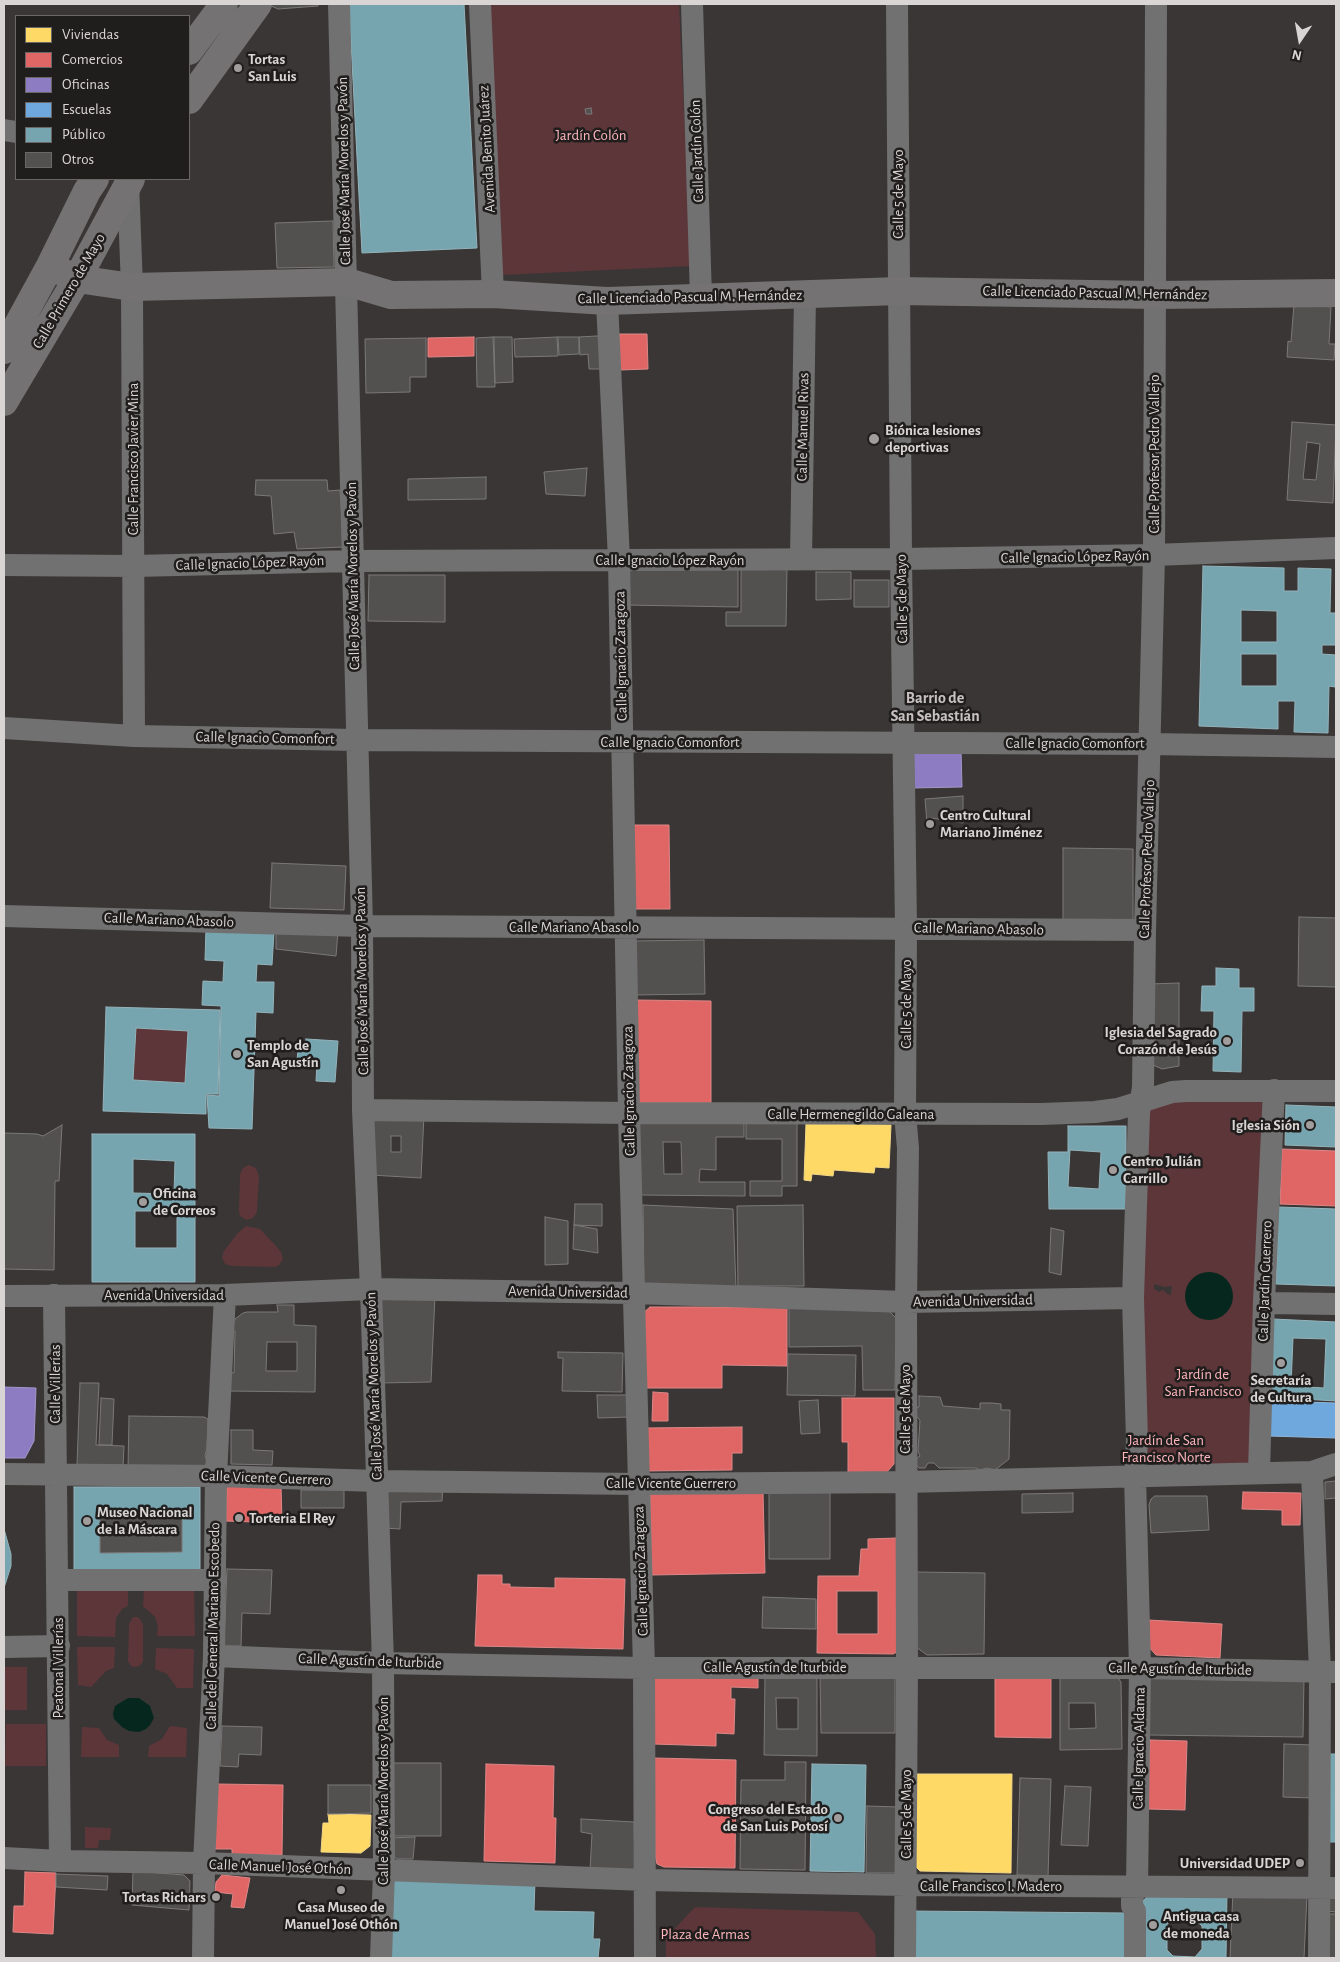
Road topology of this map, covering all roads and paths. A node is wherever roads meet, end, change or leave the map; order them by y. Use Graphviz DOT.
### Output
graph roads {
  1 [pos="224,4"];
  2 [pos="258,4"];
  3 [pos="339,4"];
  4 [pos="480,4"];
  5 [pos="692,4"];
  6 [pos="897,4"];
  7 [pos="1156,4"];
  8 [pos="190,50"];
  9 [pos="190,99"];
  10 [pos="94,180"];
  11 [pos="129,180"];
  12 [pos="50,266"];
  13 [pos="77,279"];
  14 [pos="346,282"];
  15 [pos="132,287"];
  16 [pos="899,291"];
  17 [pos="1336,293"];
  18 [pos="493,294"];
  19 [pos="805,294"];
  20 [pos="1155,295"];
  21 [pos="702,298"];
  22 [pos="607,301"];
  23 [pos="28,306"];
  24 [pos="53,320"];
  25 [pos="15,350"];
  26 [pos="7,391"];
  27 [pos="1336,548"];
  28 [pos="1154,556"];
  29 [pos="800,559"];
  30 [pos="901,559"];
  31 [pos="353,560"];
  32 [pos="619,560"];
  33 [pos="4,565"];
  34 [pos="133,566"];
  35 [pos="4,728"];
  36 [pos="134,736"];
  37 [pos="357,740"];
  38 [pos="622,742"];
  39 [pos="905,742"];
  40 [pos="1150,744"];
  41 [pos="1336,747"];
  42 [pos="4,916"];
  43 [pos="362,926"];
  44 [pos="626,928"];
  45 [pos="906,928"];
  46 [pos="1145,930"];
  47 [pos="1274,1090"];
  48 [pos="1336,1091"];
  49 [pos="1140,1108"];
  50 [pos="363,1110"];
  51 [pos="630,1113"];
  52 [pos="905,1114"];
  53 [pos="371,1289"];
  54 [pos="634,1292"];
  55 [pos="54,1295"];
  56 [pos="225,1295"];
  57 [pos="4,1296"];
  58 [pos="1133,1298"];
  59 [pos="906,1302"];
  60 [pos="1272,1303"];
  61 [pos="1336,1304"];
  62 [pos="1336,1464"];
  63 [pos="1260,1472"];
  64 [pos="1312,1472"];
  65 [pos="4,1474"];
  66 [pos="55,1474"];
  67 [pos="1136,1475"];
  68 [pos="216,1476"];
  69 [pos="378,1481"];
  70 [pos="905,1482"];
  71 [pos="639,1484"];
  72 [pos="58,1580"];
  73 [pos="216,1580"];
  74 [pos="58,1646"];
  75 [pos="4,1647"];
  76 [pos="214,1656"];
  77 [pos="383,1663"];
  78 [pos="907,1667"];
  79 [pos="644,1668"];
  80 [pos="1140,1668"];
  81 [pos="1328,1672"];
  82 [pos="4,1858"];
  83 [pos="60,1861"];
  84 [pos="204,1864"];
  85 [pos="384,1871"];
  86 [pos="646,1880"];
  87 [pos="906,1885"];
  88 [pos="1137,1887"];
  89 [pos="1327,1888"];
  90 [pos="203,1958"];
  91 [pos="381,1958"];
  92 [pos="645,1958"];
  93 [pos="905,1958"];
  94 [pos="1135,1958"];
  95 [pos="1319,1958"];
  1 -- 8 [label="main road"];
  2 -- 9 [label="main road"];
  3 -- 14 [label="street, Calle José María Morelos y Pavón"];
  4 -- 18 [label="street, Avenida Benito Juárez"];
  5 -- 21 [label="street, Calle Jardín Colón"];
  6 -- 16 [label="street, Calle 5 de Mayo"];
  7 -- 20 [label="street, Calle Profesor Pedro Vallejo"];
  10 -- 12 [label="main road, Calle Primero de Mayo"];
  11 -- 13 [label="main road, Calle Primero de Mayo"];
  11 -- 15 [label="street, Calle Francisco Javier Mina"];
  12 -- 13 [label="main road, Calle Licenciado Pascual M. Hernández"];
  12 -- 23 [label="main road, Calle Primero de Mayo"];
  13 -- 15 [label="main road, Calle Licenciado Pascual M. Hernández"];
  13 -- 24 [label="main road, Calle Primero de Mayo"];
  14 -- 15 [label="main road, Calle Licenciado Pascual M. Hernández"];
  14 -- 18 [label="main road, Calle Licenciado Pascual M. Hernández"];
  14 -- 31 [label="street, Calle José María Morelos y Pavón"];
  15 -- 34 [label="street, Calle Francisco Javier Mina"];
  16 -- 19 [label="main road, Calle Licenciado Pascual M. Hernández"];
  16 -- 20 [label="main road, Calle Licenciado Pascual M. Hernández"];
  16 -- 30 [label="street, Calle 5 de Mayo"];
  17 -- 20 [label="main road, Calle Licenciado Pascual M. Hernández"];
  18 -- 22 [label="main road, Calle Licenciado Pascual M. Hernández"];
  19 -- 21 [label="main road, Calle Licenciado Pascual M. Hernández"];
  19 -- 29 [label="street, Calle Manuel Rivas"];
  20 -- 28 [label="street, Calle Profesor Pedro Vallejo"];
  21 -- 22 [label="main road, Calle Licenciado Pascual M. Hernández"];
  22 -- 32 [label="street, Calle Ignacio Zaragoza"];
  23 -- 24 [label="main road"];
  23 -- 25 [label="main road, Calle Primero de Mayo"];
  24 -- 25 [label="main road, Calle Primero de Mayo"];
  25 -- 26 [label="main road, Calle Primero de Mayo"];
  27 -- 28 [label="street, Calle Ignacio López Rayón"];
  28 -- 30 [label="street, Calle Ignacio López Rayón"];
  28 -- 40 [label="street, Calle Profesor Pedro Vallejo"];
  29 -- 30 [label="street, Calle Ignacio López Rayón"];
  29 -- 32 [label="street, Calle Ignacio López Rayón"];
  30 -- 39 [label="street, Calle 5 de Mayo"];
  31 -- 32 [label="street, Calle Ignacio López Rayón"];
  31 -- 34 [label="street, Calle Ignacio López Rayón"];
  31 -- 37 [label="street, Calle José María Morelos y Pavón"];
  32 -- 38 [label="street, Calle Ignacio Zaragoza"];
  33 -- 34 [label="street, Calle Ignacio López Rayón"];
  34 -- 36 [label="street, Calle Francisco Javier Mina"];
  35 -- 36 [label="street, Calle Ignacio Comonfort"];
  36 -- 37 [label="street, Calle Ignacio Comonfort"];
  37 -- 38 [label="street, Calle Ignacio Comonfort"];
  37 -- 43 [label="street, Calle José María Morelos y Pavón"];
  38 -- 39 [label="street, Calle Ignacio Comonfort"];
  38 -- 44 [label="street, Calle Ignacio Zaragoza"];
  39 -- 40 [label="street, Calle Ignacio Comonfort"];
  39 -- 45 [label="street, Calle 5 de Mayo"];
  40 -- 41 [label="street, Calle Ignacio Comonfort"];
  40 -- 46 [label="street, Calle Profesor Pedro Vallejo"];
  42 -- 43 [label="street, Calle Mariano Abasolo"];
  43 -- 44 [label="street, Calle Mariano Abasolo"];
  43 -- 50 [label="street, Calle José María Morelos y Pavón"];
  44 -- 45 [label="street, Calle Mariano Abasolo"];
  44 -- 51 [label="street, Calle Ignacio Zaragoza"];
  45 -- 46 [label="street, Calle Mariano Abasolo"];
  45 -- 52 [label="street, Calle 5 de Mayo"];
  46 -- 49 [label="street, Calle Profesor Pedro Vallejo"];
  47 -- 48 [label="street, Calle Hermenegildo Galeana"];
  47 -- 49 [label="street, Calle Hermenegildo Galeana"];
  47 -- 63 [label="street, Calle Jardín Guerrero"];
  49 -- 52 [label="street, Calle Hermenegildo Galeana"];
  49 -- 58 [label="street"];
  50 -- 51 [label="street, Calle Hermenegildo Galeana"];
  50 -- 53 [label="street, Calle José María Morelos y Pavón"];
  51 -- 52 [label="street, Calle Hermenegildo Galeana"];
  51 -- 54 [label="street, Calle Ignacio Zaragoza"];
  52 -- 59 [label="street, Calle 5 de Mayo"];
  53 -- 54 [label="street, Avenida Universidad"];
  53 -- 56 [label="street, Avenida Universidad"];
  53 -- 69 [label="street, Calle José María Morelos y Pavón"];
  54 -- 59 [label="street, Avenida Universidad"];
  54 -- 71 [label="street, Calle Ignacio Zaragoza"];
  55 -- 56 [label="street, Avenida Universidad"];
  55 -- 57 [label="street, Avenida Universidad"];
  55 -- 66 [label="street, Calle Villerías"];
  56 -- 68 [label="street, Calle del General Mariano Escobedo"];
  58 -- 59 [label="street, Avenida Universidad"];
  58 -- 67 [label="street"];
  59 -- 70 [label="street, Calle 5 de Mayo"];
  60 -- 61 [label="street"];
  62 -- 64 [label="street, Calle Vicente Guerrero"];
  63 -- 64 [label="street, Calle Vicente Guerrero"];
  63 -- 67 [label="street, Calle Vicente Guerrero"];
  64 -- 81 [label="street"];
  65 -- 66 [label="street, Calle Vicente Guerrero"];
  66 -- 68 [label="street, Calle Vicente Guerrero"];
  66 -- 72 [label="street, Peatonal Villerías"];
  67 -- 70 [label="street, Calle Vicente Guerrero"];
  67 -- 80 [label="street, Calle Ignacio Aldama"];
  68 -- 69 [label="street, Calle Vicente Guerrero"];
  68 -- 73 [label="street, Calle del General Mariano Escobedo"];
  69 -- 71 [label="street, Calle Vicente Guerrero"];
  69 -- 77 [label="street, Calle José María Morelos y Pavón"];
  70 -- 71 [label="street, Calle Vicente Guerrero"];
  70 -- 78 [label="street, Calle 5 de Mayo"];
  71 -- 79 [label="street, Calle Ignacio Zaragoza"];
  72 -- 73 [label="street"];
  72 -- 74 [label="street, Peatonal Villerías"];
  73 -- 76 [label="street, Calle del General Mariano Escobedo"];
  74 -- 75 [label="street"];
  74 -- 83 [label="street, Peatonal Villerías"];
  76 -- 77 [label="street, Calle Agustín de Iturbide"];
  76 -- 84 [label="street, Calle del General Mariano Escobedo"];
  77 -- 79 [label="street, Calle Agustín de Iturbide"];
  77 -- 85 [label="street, Calle José María Morelos y Pavón"];
  78 -- 79 [label="street, Calle Agustín de Iturbide"];
  78 -- 80 [label="street, Calle Agustín de Iturbide"];
  78 -- 87 [label="street, Calle 5 de Mayo"];
  79 -- 86 [label="street, Calle Ignacio Zaragoza"];
  80 -- 81 [label="street, Calle Agustín de Iturbide"];
  80 -- 88 [label="street, Calle Ignacio Aldama"];
  81 -- 89 [label="street"];
  82 -- 83 [label="street, Calle Manuel José Othón"];
  83 -- 84 [label="street, Calle Manuel José Othón"];
  84 -- 85 [label="street, Calle Manuel José Othón"];
  84 -- 90 [label="street, Calle del General Mariano Escobedo"];
  85 -- 86 [label="street, Calle Manuel José Othón"];
  85 -- 91 [label="street, Calle José María Morelos y Pavón"];
  86 -- 87 [label="street, Calle Francisco I. Madero"];
  86 -- 92 [label="street, Calle Ignacio Zaragoza"];
  87 -- 88 [label="street, Calle Francisco I. Madero"];
  87 -- 93 [label="street, Calle 5 de Mayo"];
  88 -- 89 [label="street, Calle Francisco I. Madero"];
  88 -- 94 [label="street, Calle Ignacio Aldama"];
  89 -- 95 [label="street"];
}
